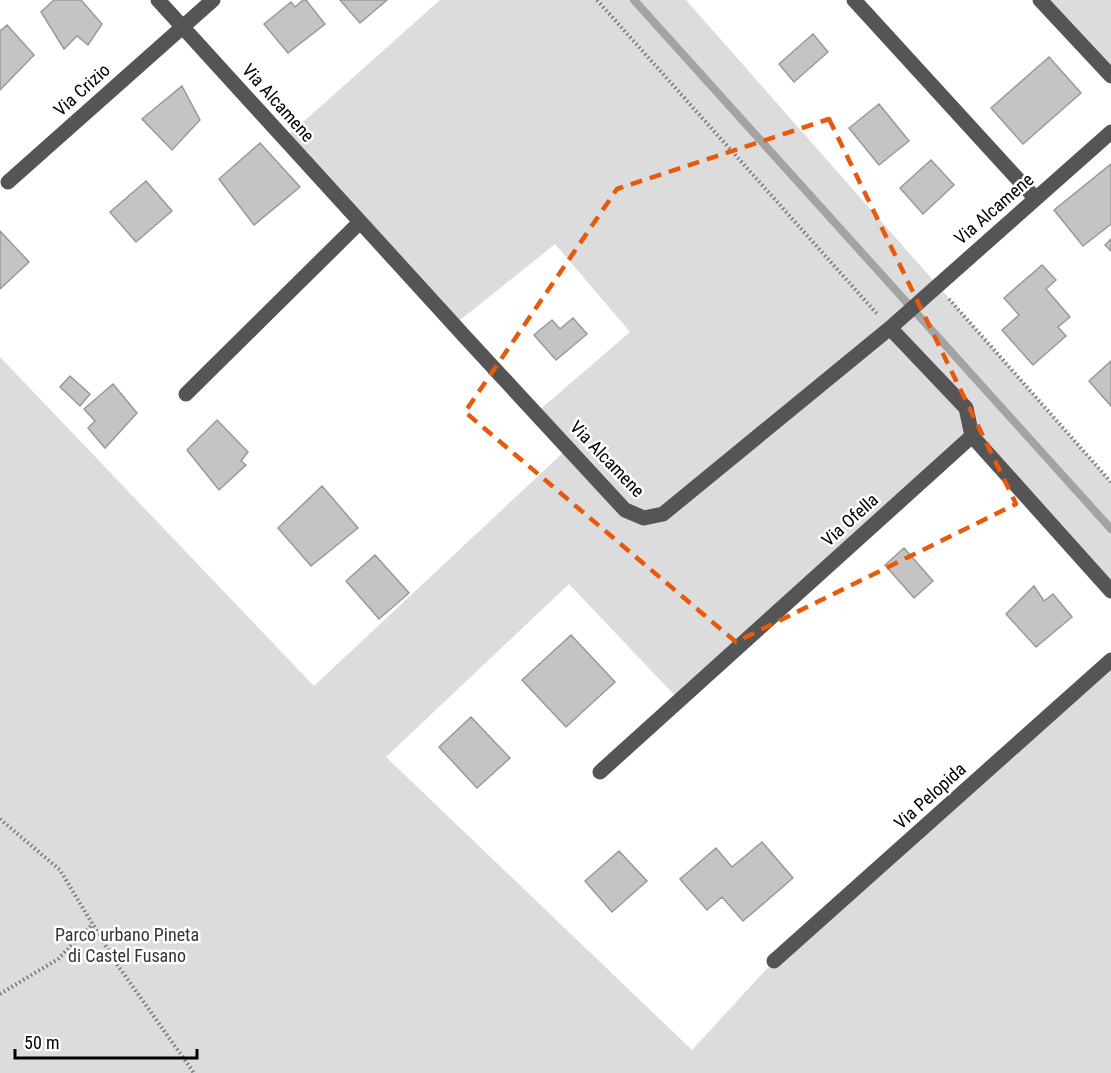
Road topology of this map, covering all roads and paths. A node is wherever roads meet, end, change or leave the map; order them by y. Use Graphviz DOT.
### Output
graph roads {
  1 [pos="158,0"];
  2 [pos="213,0"];
  3 [pos="597,0"];
  4 [pos="854,0"];
  5 [pos="1040,0"];
  6 [pos="182,27"];
  7 [pos="1111,76"];
  8 [pos="1111,132"];
  9 [pos="8,182"];
  10 [pos="1035,198"];
  11 [pos="360,222"];
  12 [pos="936,285"];
  13 [pos="890,328"];
  14 [pos="186,394"];
  15 [pos="972,436"];
  16 [pos="1111,482"];
  17 [pos="1111,591"];
  18 [pos="1111,660"];
  19 [pos="600,772"];
  20 [pos="0,819"];
  21 [pos="93,924"];
  22 [pos="774,961"];
  23 [pos="0,994"];
  24 [pos="194,1073"];
  1 -- 6 [label="street, Via Alcamene"];
  2 -- 6 [label="street, Via Crizio"];
  3 -- 13 [label="path"];
  4 -- 10 [label="street"];
  5 -- 7 [label="street"];
  6 -- 9 [label="street, Via Crizio"];
  6 -- 11 [label="street, Via Alcamene"];
  8 -- 10 [label="street, Via Alcamene"];
  10 -- 12 [label="street, Via Alcamene"];
  11 -- 13 [label="street, Via Alcamene"];
  11 -- 14 [label="street"];
  12 -- 13 [label="street, Via Alcamene"];
  12 -- 16 [label="path"];
  13 -- 15 [label="street"];
  15 -- 17 [label="street"];
  15 -- 19 [label="street, Via Ofella"];
  18 -- 22 [label="street, Via Pelopida"];
  20 -- 21 [label="path"];
  21 -- 23 [label="path"];
  21 -- 24 [label="path"];
}
